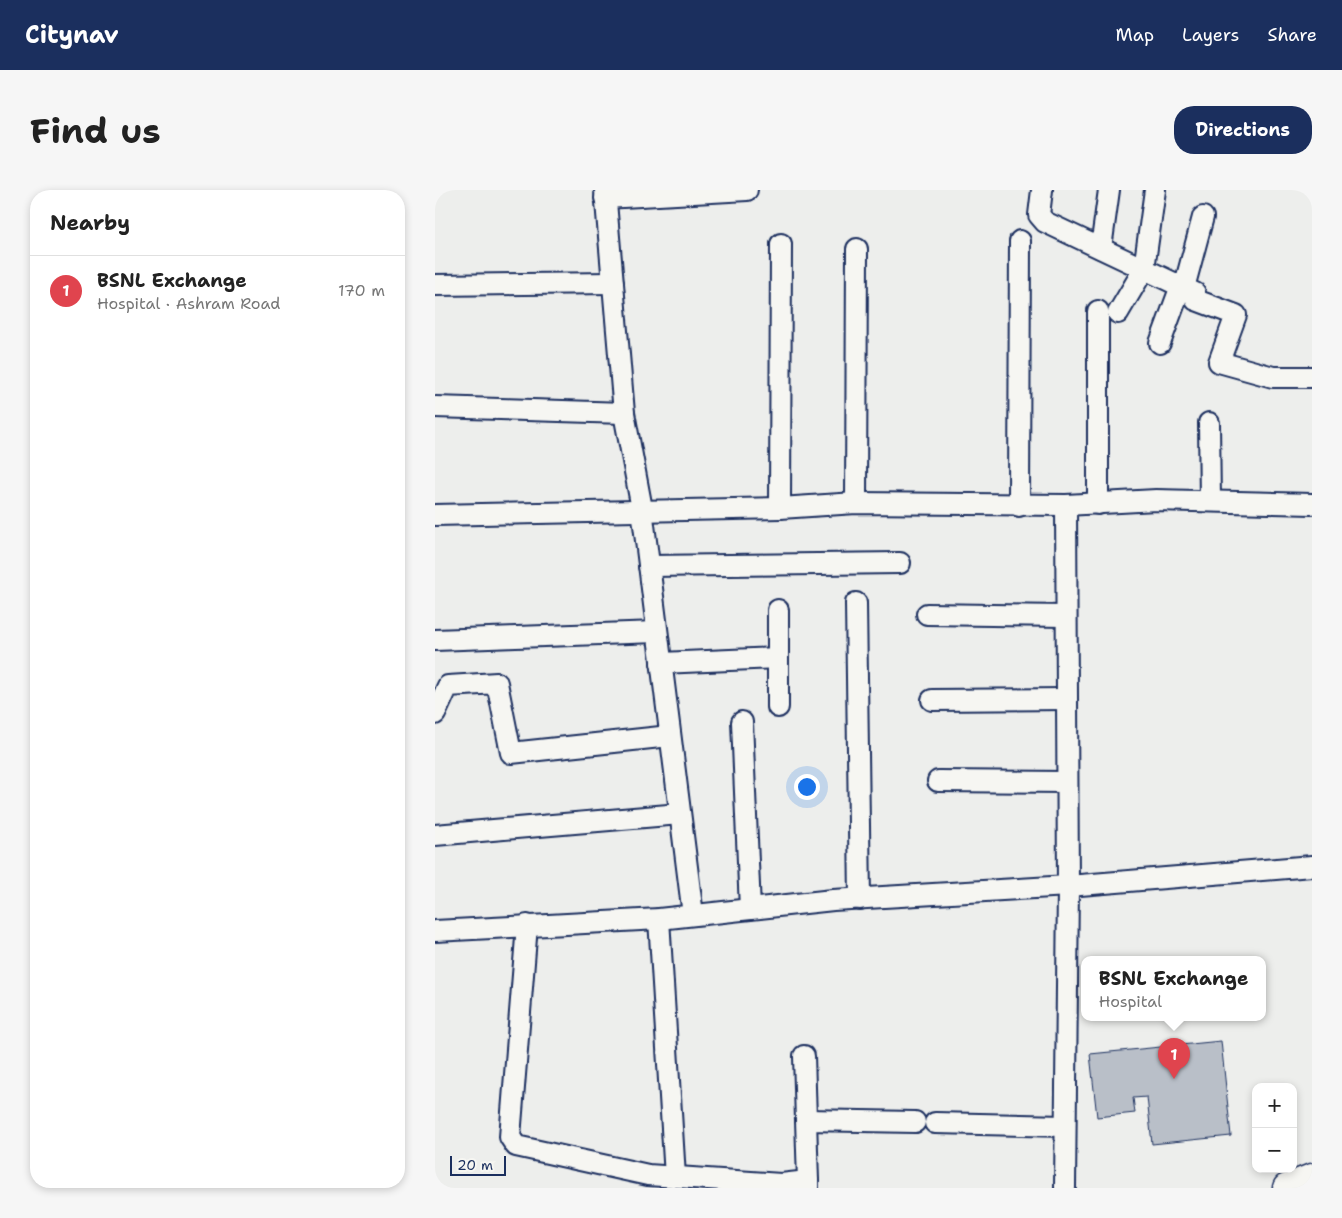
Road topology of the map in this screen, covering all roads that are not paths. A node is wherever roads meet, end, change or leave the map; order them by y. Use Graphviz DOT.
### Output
graph roads {
  1 [pos="747,190"];
  2 [pos="1042,190"];
  3 [pos="1109,190"];
  4 [pos="1155,190"];
  5 [pos="605,194"];
  6 [pos="1203,216"];
  7 [pos="1020,241"];
  8 [pos="781,244"];
  9 [pos="1101,248"];
  10 [pos="857,249"];
  11 [pos="1144,269"];
  12 [pos="613,283"];
  13 [pos="435,285"];
  14 [pos="1183,287"];
  15 [pos="1160,343"];
  16 [pos="1312,377"];
  17 [pos="435,407"];
  18 [pos="624,413"];
  19 [pos="1209,423"];
  20 [pos="1210,501"];
  21 [pos="856,504"];
  22 [pos="1098,504"];
  23 [pos="1312,504"];
  24 [pos="1019,506"];
  25 [pos="1066,506"];
  26 [pos="780,508"];
  27 [pos="642,509"];
  28 [pos="435,515"];
  29 [pos="900,563"];
  30 [pos="649,566"];
  31 [pos="856,603"];
  32 [pos="778,610"];
  33 [pos="927,614"];
  34 [pos="1066,616"];
  35 [pos="657,632"];
  36 [pos="435,640"];
  37 [pos="778,658"];
  38 [pos="661,662"];
  39 [pos="1067,699"];
  40 [pos="932,700"];
  41 [pos="778,706"];
  42 [pos="435,714"];
  43 [pos="742,722"];
  44 [pos="671,736"];
  45 [pos="938,781"];
  46 [pos="1067,782"];
  47 [pos="680,814"];
  48 [pos="435,834"];
  49 [pos="1312,866"];
  50 [pos="1068,886"];
  51 [pos="860,899"];
  52 [pos="751,909"];
  53 [pos="693,915"];
  54 [pos="659,919"];
  55 [pos="527,925"];
  56 [pos="435,930"];
  57 [pos="804,1056"];
  58 [pos="806,1120"];
  59 [pos="915,1122"];
  60 [pos="935,1123"];
  61 [pos="1065,1126"];
  62 [pos="675,1177"];
  63 [pos="1312,1178"];
  64 [pos="808,1184"];
  65 [pos="1065,1188"];
  66 [pos="1287,1188"];
  1 -- 5 [label="street"];
  2 -- 9 [label="street"];
  3 -- 9 [label="street"];
  4 -- 11 [label="street"];
  5 -- 12 [label="street"];
  6 -- 14 [label="street"];
  7 -- 24 [label="street"];
  8 -- 26 [label="street"];
  9 -- 11 [label="street"];
  10 -- 21 [label="street"];
  11 -- 14 [label="street"];
  11 -- 22 [label="street"];
  12 -- 13 [label="street"];
  12 -- 18 [label="street"];
  14 -- 15 [label="street"];
  14 -- 16 [label="street"];
  17 -- 18 [label="street"];
  18 -- 27 [label="street"];
  19 -- 20 [label="street"];
  20 -- 22 [label="street"];
  20 -- 23 [label="street"];
  21 -- 24 [label="street"];
  21 -- 26 [label="street"];
  22 -- 25 [label="street"];
  24 -- 25 [label="street"];
  25 -- 34 [label="street"];
  26 -- 27 [label="street"];
  27 -- 28 [label="street"];
  27 -- 30 [label="street"];
  29 -- 30 [label="street"];
  30 -- 35 [label="street"];
  31 -- 51 [label="street"];
  32 -- 37 [label="street"];
  33 -- 34 [label="street"];
  34 -- 39 [label="street"];
  35 -- 36 [label="street"];
  35 -- 38 [label="street"];
  37 -- 38 [label="street"];
  37 -- 41 [label="street"];
  38 -- 44 [label="street"];
  39 -- 40 [label="street"];
  39 -- 46 [label="street"];
  42 -- 44 [label="street"];
  43 -- 52 [label="street"];
  44 -- 47 [label="street"];
  45 -- 46 [label="street"];
  46 -- 50 [label="street"];
  47 -- 48 [label="street"];
  47 -- 53 [label="street"];
  49 -- 50 [label="street"];
  50 -- 51 [label="street"];
  50 -- 61 [label="street"];
  51 -- 52 [label="street"];
  52 -- 53 [label="street"];
  53 -- 54 [label="street"];
  54 -- 55 [label="street"];
  54 -- 62 [label="street"];
  55 -- 56 [label="street"];
  55 -- 62 [label="street"];
  57 -- 58 [label="street"];
  58 -- 59 [label="street"];
  58 -- 64 [label="street"];
  60 -- 61 [label="street"];
  61 -- 65 [label="street"];
  62 -- 64 [label="street"];
  63 -- 66 [label="main road"];
}
